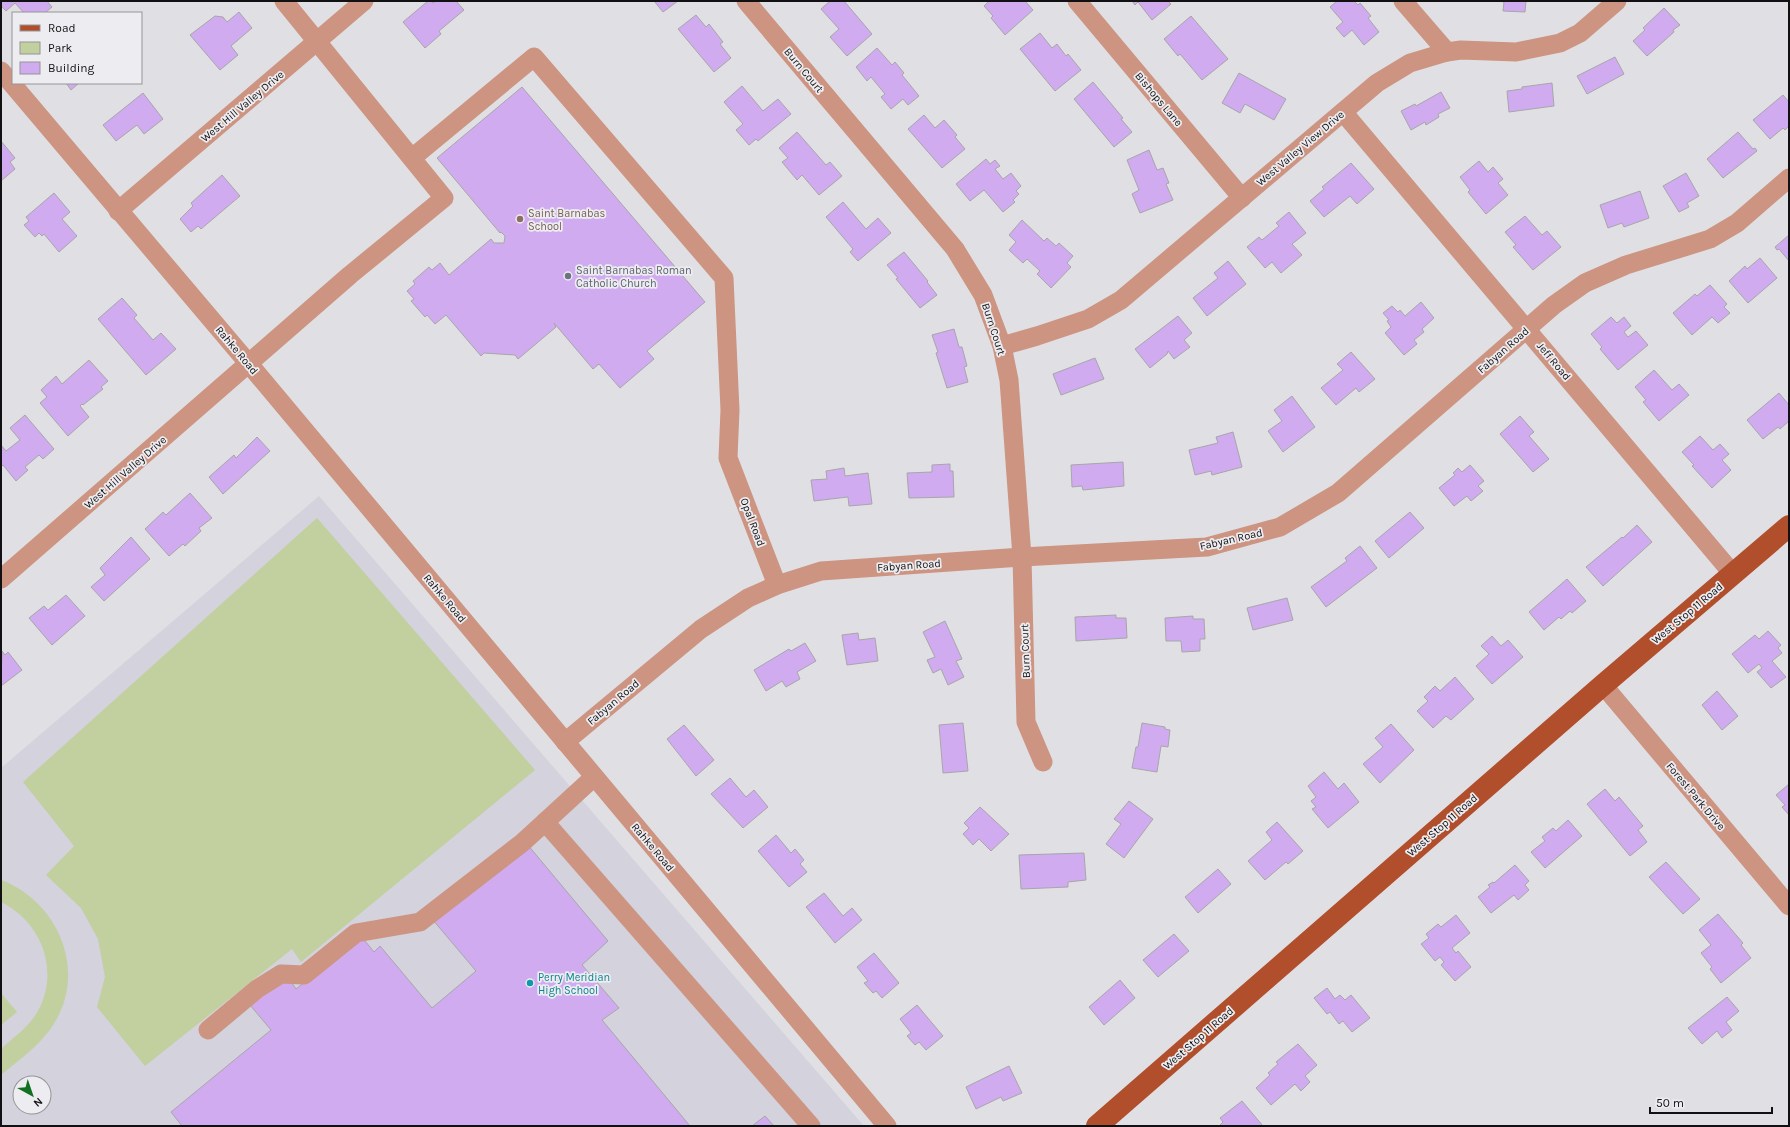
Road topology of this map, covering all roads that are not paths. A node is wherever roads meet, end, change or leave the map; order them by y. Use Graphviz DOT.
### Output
graph roads {
  1 [pos="284,1"];
  2 [pos="364,1"];
  3 [pos="746,1"];
  4 [pos="1077,1"];
  5 [pos="1403,1"];
  6 [pos="1617,1"];
  7 [pos="318,41"];
  8 [pos="1447,52"];
  9 [pos="1,72"];
  10 [pos="1344,112"];
  11 [pos="412,158"];
  12 [pos="1789,178"];
  13 [pos="1242,198"];
  14 [pos="118,211"];
  15 [pos="1527,330"];
  16 [pos="1002,346"];
  17 [pos="249,364"];
  18 [pos="1789,526"];
  19 [pos="1022,557"];
  20 [pos="1733,574"];
  21 [pos="1,579"];
  22 [pos="777,585"];
  23 [pos="1603,685"];
  24 [pos="565,742"];
  25 [pos="1044,762"];
  26 [pos="594,777"];
  27 [pos="545,822"];
  28 [pos="1789,906"];
  29 [pos="208,1030"];
  30 [pos="811,1126"];
  31 [pos="887,1126"];
  32 [pos="1097,1126"];
  1 -- 7 [label="street"];
  2 -- 7 [label="street, West Hill Valley Drive"];
  3 -- 16 [label="street, Burn Court"];
  4 -- 13 [label="street, Bishops Lane"];
  5 -- 8 [label="street"];
  6 -- 8 [label="street, West Valley View Drive"];
  7 -- 11 [label="street"];
  7 -- 14 [label="street, West Hill Valley Drive"];
  8 -- 10 [label="street, West Valley View Drive"];
  9 -- 14 [label="street, Rahke Road"];
  10 -- 13 [label="street, West Valley View Drive"];
  10 -- 15 [label="street, Jeff Road"];
  11 -- 17 [label="street, West Hill Valley Drive"];
  11 -- 22 [label="street, Opal Road"];
  12 -- 15 [label="street, Fabyan Road"];
  13 -- 16 [label="street, West Valley View Drive"];
  14 -- 17 [label="street, Rahke Road"];
  15 -- 19 [label="street, Fabyan Road"];
  15 -- 20 [label="street, Jeff Road"];
  16 -- 19 [label="street, Burn Court"];
  17 -- 21 [label="street, West Hill Valley Drive"];
  17 -- 24 [label="street, Rahke Road"];
  18 -- 20 [label="main road, West Stop 11 Road"];
  19 -- 22 [label="street, Fabyan Road"];
  19 -- 25 [label="street, Burn Court"];
  20 -- 23 [label="main road, West Stop 11 Road"];
  22 -- 24 [label="street, Fabyan Road"];
  23 -- 28 [label="street, Forest Park Drive"];
  23 -- 32 [label="main road, West Stop 11 Road"];
  24 -- 26 [label="street, Rahke Road"];
  26 -- 27 [label="street"];
  26 -- 31 [label="street, Rahke Road"];
  27 -- 29 [label="street"];
  27 -- 30 [label="street"];
}
